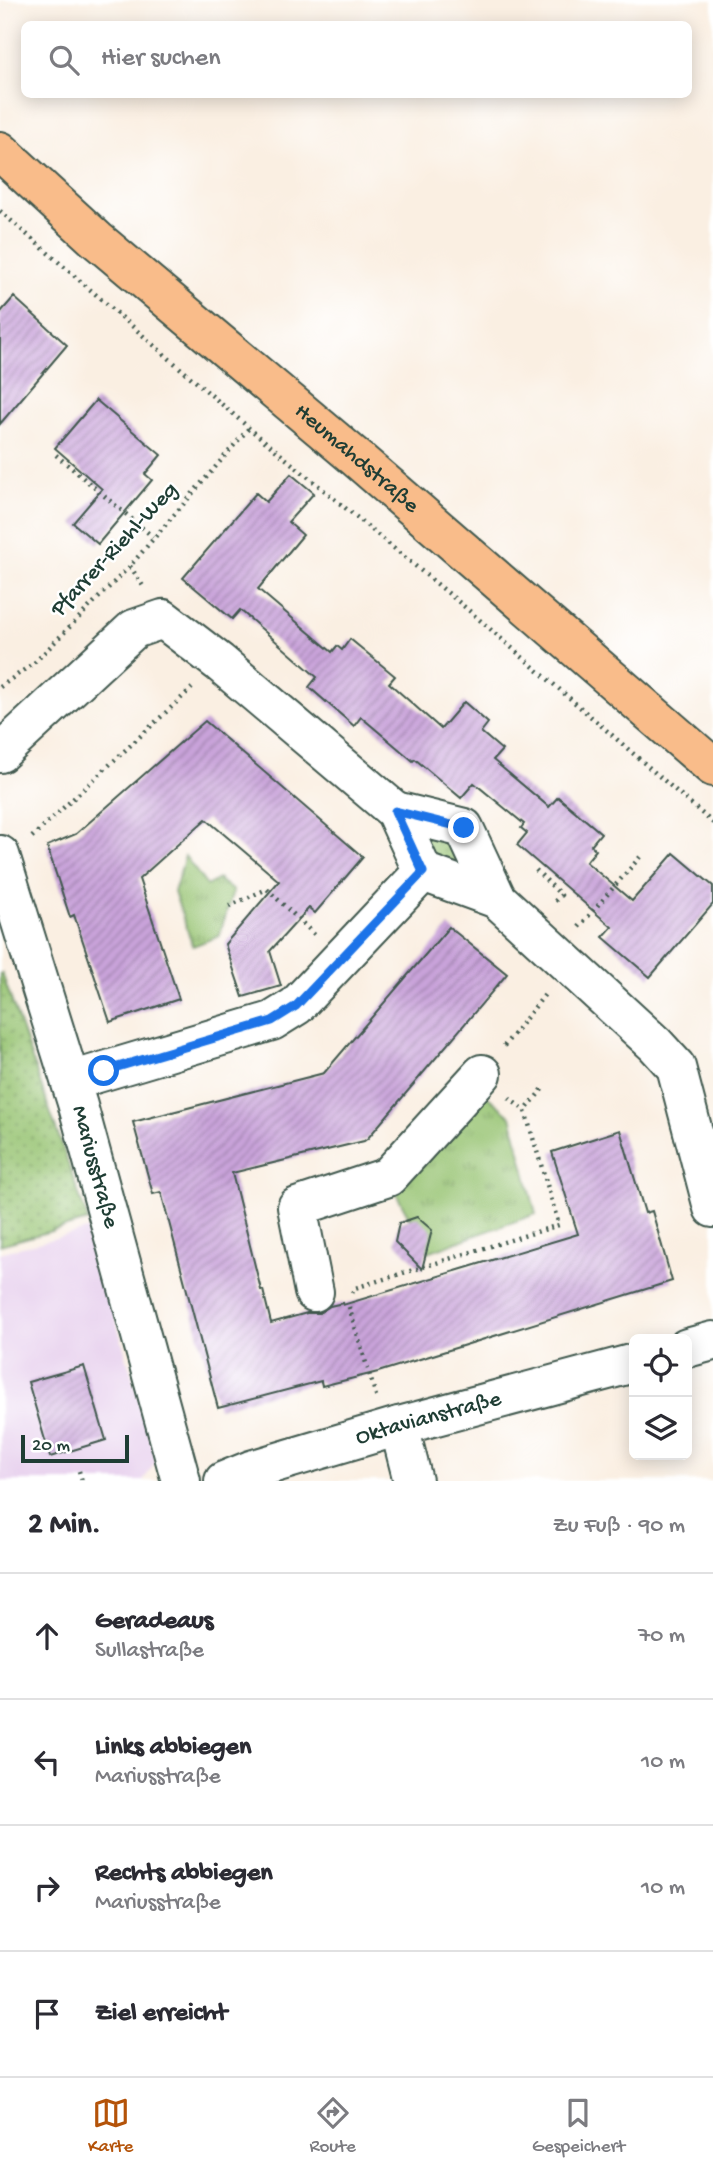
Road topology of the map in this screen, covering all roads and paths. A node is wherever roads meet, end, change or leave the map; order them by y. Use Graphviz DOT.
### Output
graph roads {
  1 [pos="0,151"];
  2 [pos="0,211"];
  3 [pos="249,428"];
  4 [pos="56,455"];
  5 [pos="153,537"];
  6 [pos="219,662"];
  7 [pos="0,687"];
  8 [pos="0,753"];
  9 [pos="713,766"];
  10 [pos="395,811"];
  11 [pos="713,823"];
  12 [pos="640,857"];
  13 [pos="1,859"];
  14 [pos="423,872"];
  15 [pos="497,900"];
  16 [pos="229,906"];
  17 [pos="340,959"];
  18 [pos="562,960"];
  19 [pos="482,1074"];
  20 [pos="71,1081"];
  21 [pos="544,1087"];
  22 [pos="525,1111"];
  23 [pos="713,1208"];
  24 [pos="314,1293"];
  25 [pos="713,1341"];
  26 [pos="692,1347"];
  27 [pos="629,1364"];
  28 [pos="393,1428"];
  29 [pos="79,1471"];
  30 [pos="82,1481"];
  31 [pos="181,1481"];
  32 [pos="224,1481"];
  33 [pos="413,1481"];
  1 -- 9 [label="main road, Heumahdstraße"];
  2 -- 3 [label="path"];
  3 -- 5 [label="path, Pfarrer-Riehl-Weg"];
  3 -- 11 [label="path"];
  4 -- 5 [label="path"];
  5 -- 7 [label="path, Pfarrer-Riehl-Weg"];
  6 -- 8 [label="street"];
  6 -- 10 [label="street"];
  6 -- 13 [label="path"];
  10 -- 14 [label="street"];
  10 -- 15 [label="street"];
  12 -- 18 [label="path"];
  13 -- 20 [label="street, Mariusstraße"];
  14 -- 15 [label="street"];
  14 -- 17 [label="street"];
  15 -- 18 [label="street"];
  16 -- 17 [label="path"];
  17 -- 20 [label="street"];
  18 -- 19 [label="path"];
  18 -- 23 [label="street"];
  19 -- 22 [label="path"];
  19 -- 24 [label="street"];
  20 -- 31 [label="street, Mariusstraße"];
  21 -- 22 [label="path"];
  22 -- 28 [label="path"];
  25 -- 26 [label="street"];
  27 -- 28 [label="street, Oktavianstraße"];
  28 -- 32 [label="street, Oktavianstraße"];
  28 -- 33 [label="street"];
  29 -- 30 [label="path"];
}
